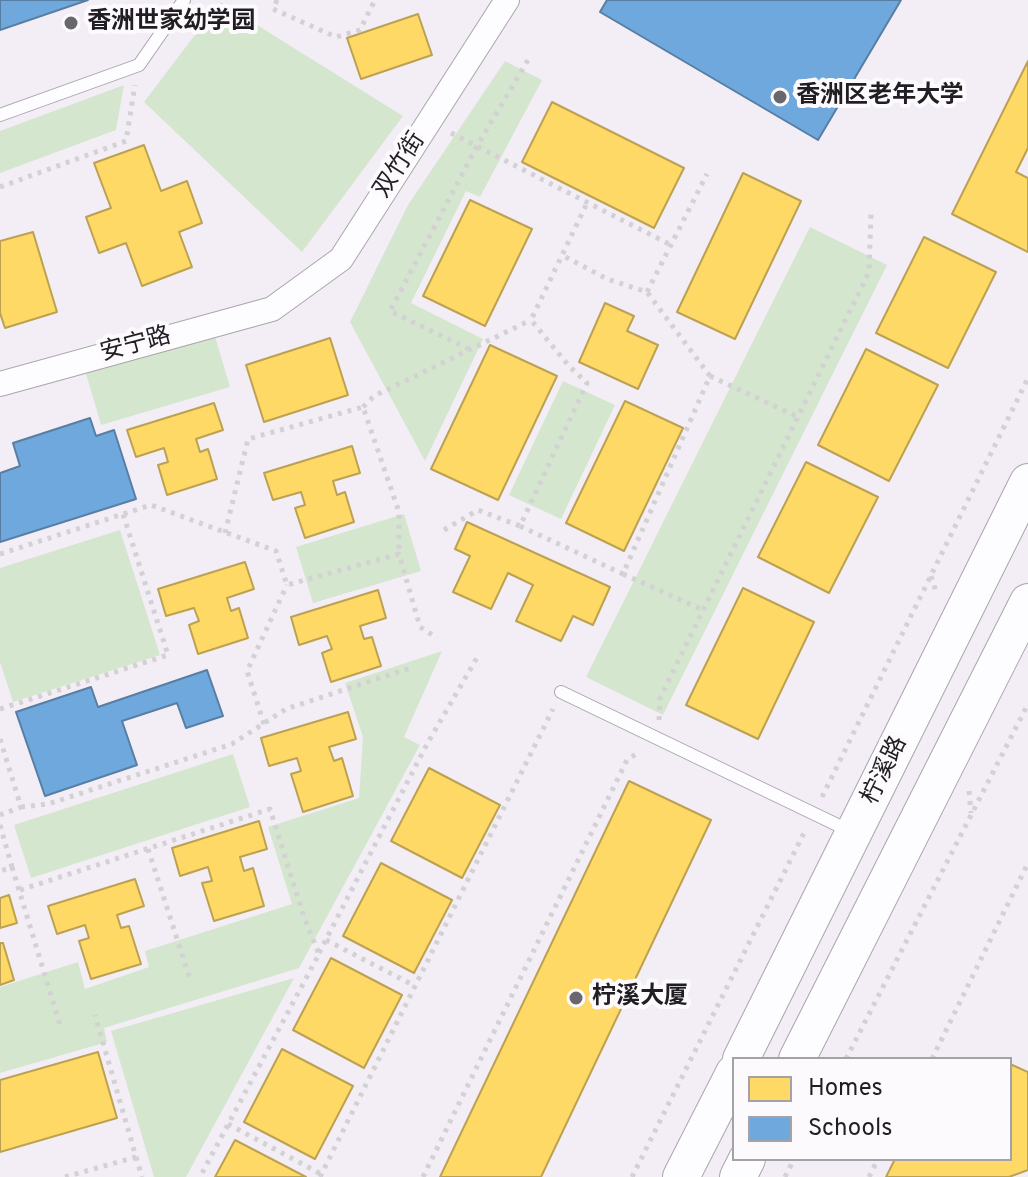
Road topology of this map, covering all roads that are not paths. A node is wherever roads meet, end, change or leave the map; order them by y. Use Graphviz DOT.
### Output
graph roads {
  1 [pos="184,0"];
  2 [pos="507,0"];
  3 [pos="0,115"];
  4 [pos="272,309"];
  5 [pos="0,384"];
  6 [pos="1028,482"];
  7 [pos="1028,602"];
  8 [pos="561,692"];
  9 [pos="855,834"];
  10 [pos="742,1057"];
  11 [pos="798,1057"];
  12 [pos="732,1077"];
  13 [pos="681,1177"];
  1 -- 3 [label="lane"];
  2 -- 4 [label="street, 双竹街"];
  4 -- 5 [label="street, 安宁路"];
  6 -- 9 [label="main road, 柠溪路"];
  7 -- 11 [label="main road, 柠溪路"];
  8 -- 9 [label="lane"];
  9 -- 10 [label="main road, 柠溪路"];
  12 -- 13 [label="main road"];
}
